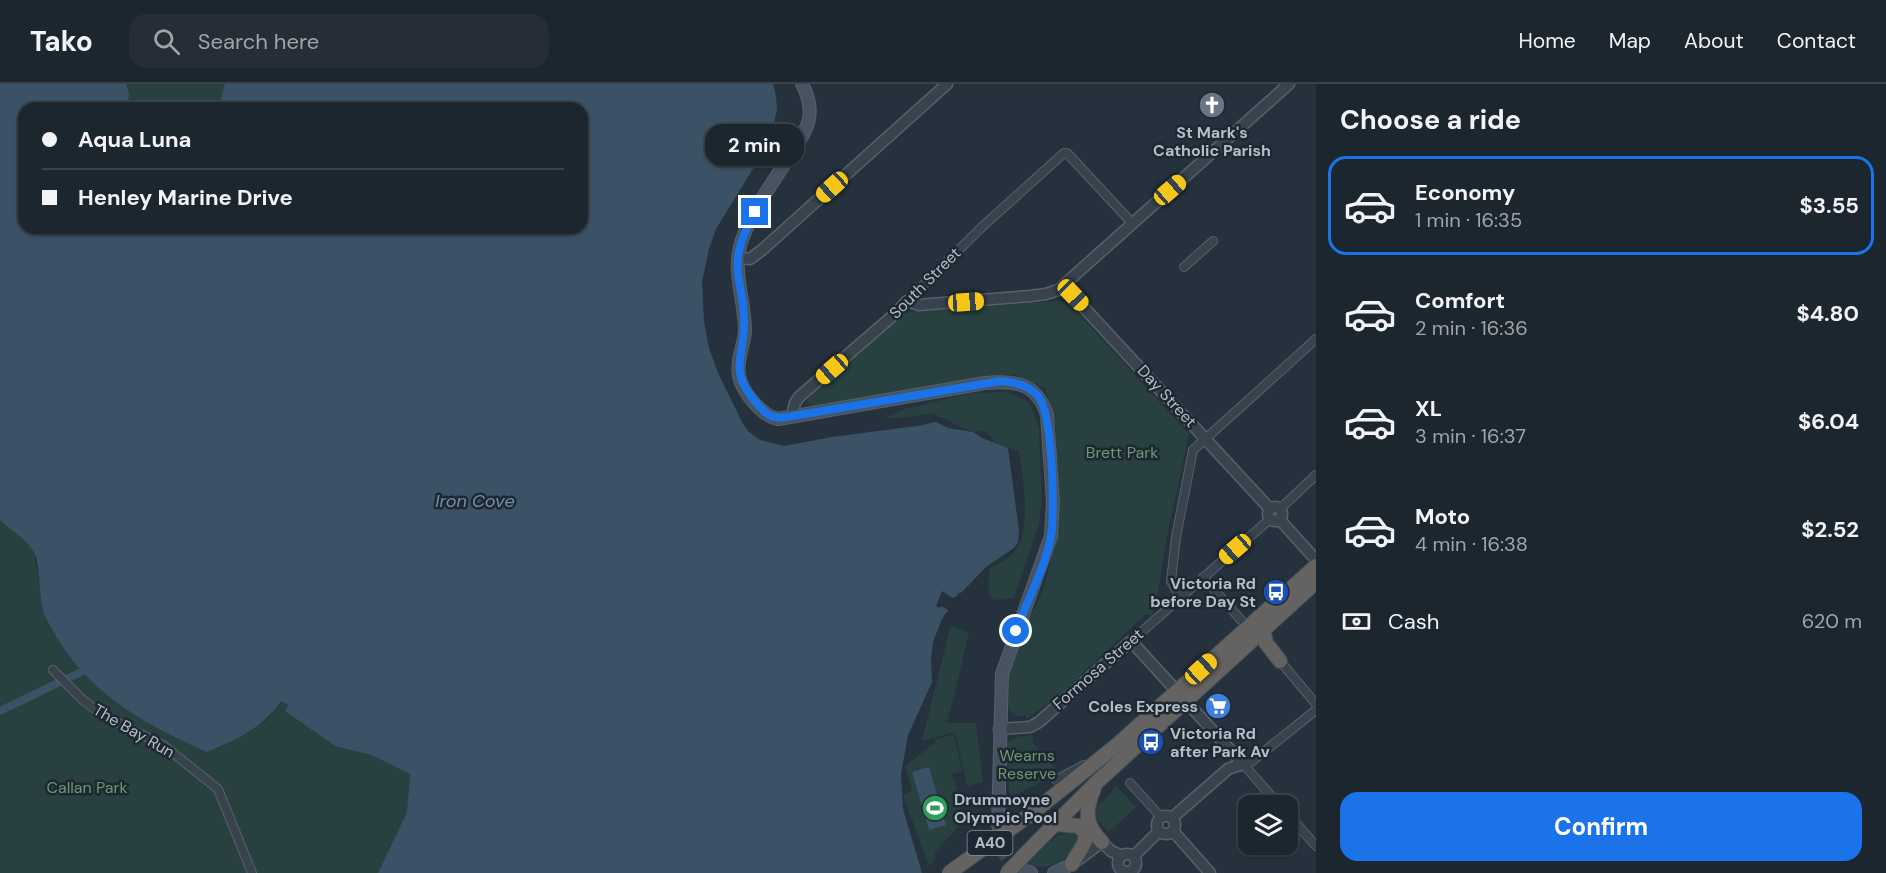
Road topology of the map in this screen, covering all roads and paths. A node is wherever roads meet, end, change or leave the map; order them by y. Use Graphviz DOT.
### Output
graph roads {
  1 [pos="802,84"];
  2 [pos="947,84"];
  3 [pos="1289,84"];
  4 [pos="1132,223"];
  5 [pos="1213,241"];
  6 [pos="738,258"];
  7 [pos="1184,267"];
  8 [pos="1063,285"];
  9 [pos="907,300"];
  10 [pos="1316,339"];
  11 [pos="792,416"];
  12 [pos="1205,437"];
  13 [pos="1316,475"];
  14 [pos="1275,514"];
  15 [pos="1316,560"];
  16 [pos="1316,567"];
  17 [pos="1203,577"];
  18 [pos="1316,582"];
  19 [pos="1180,598"];
  20 [pos="1248,628"];
  21 [pos="1263,629"];
  22 [pos="1131,641"];
  23 [pos="1280,662"];
  24 [pos="53,670"];
  25 [pos="1181,696"];
  26 [pos="1316,704"];
  27 [pos="1316,710"];
  28 [pos="999,729"];
  29 [pos="1243,764"];
  30 [pos="1084,765"];
  31 [pos="1056,780"];
  32 [pos="1096,783"];
  33 [pos="1130,783"];
  34 [pos="1270,795"];
  35 [pos="1167,818"];
  36 [pos="1056,824"];
  37 [pos="998,825"];
  38 [pos="1298,826"];
  39 [pos="1159,831"];
  40 [pos="1173,831"];
  41 [pos="1102,842"];
  42 [pos="1316,846"];
  43 [pos="1089,852"];
  44 [pos="1134,856"];
  45 [pos="1120,859"];
  46 [pos="1072,864"];
  47 [pos="1130,872"];
  48 [pos="252,873"];
  49 [pos="949,873"];
  50 [pos="1007,873"];
  51 [pos="1054,873"];
  52 [pos="1210,873"];
  1 -- 6 [label="main road"];
  2 -- 6 [label="street"];
  3 -- 4 [label="street"];
  4 -- 8 [label="street"];
  4 -- 9 [label="street, South Street"];
  5 -- 7 [label="street"];
  6 -- 11 [label="main road"];
  8 -- 9 [label="street"];
  8 -- 12 [label="street, Day Street"];
  9 -- 11 [label="street, South Street"];
  10 -- 12 [label="street"];
  11 -- 28 [label="main road"];
  12 -- 14 [label="street, Day Street"];
  12 -- 19 [label="street"];
  13 -- 14 [label="street, Formosa Street"];
  14 -- 15 [label="street, Day Street"];
  14 -- 17 [label="street, Formosa Street"];
  16 -- 20 [label="highway, A40"];
  17 -- 19 [label="street, Formosa Street"];
  17 -- 20 [label="street"];
  18 -- 21 [label="highway, A40"];
  19 -- 22 [label="street, Formosa Street"];
  20 -- 25 [label="highway, A40"];
  21 -- 23 [label="highway"];
  21 -- 25 [label="highway, A40"];
  22 -- 25 [label="street"];
  22 -- 28 [label="street, Formosa Street"];
  23 -- 26 [label="street"];
  24 -- 48 [label="street, The Bay Run"];
  25 -- 29 [label="street"];
  25 -- 32 [label="highway, A40"];
  25 -- 49 [label="highway, A40, bridge"];
  27 -- 29 [label="street"];
  28 -- 37 [label="main road"];
  29 -- 34 [label="street"];
  29 -- 35 [label="street"];
  30 -- 31 [label="street"];
  32 -- 36 [label="highway, A40"];
  32 -- 41 [label="highway"];
  33 -- 35 [label="street"];
  35 -- 39 [label="street"];
  35 -- 40 [label="street"];
  36 -- 46 [label="highway"];
  36 -- 50 [label="highway, A40, bridge"];
  38 -- 42 [label="street"];
  39 -- 40 [label="street"];
  39 -- 44 [label="street"];
  40 -- 52 [label="street"];
  41 -- 43 [label="street"];
  41 -- 45 [label="street"];
  43 -- 45 [label="street"];
  43 -- 46 [label="street"];
  44 -- 45 [label="street"];
  44 -- 47 [label="street"];
  45 -- 47 [label="street"];
  46 -- 51 [label="main road"];
}
